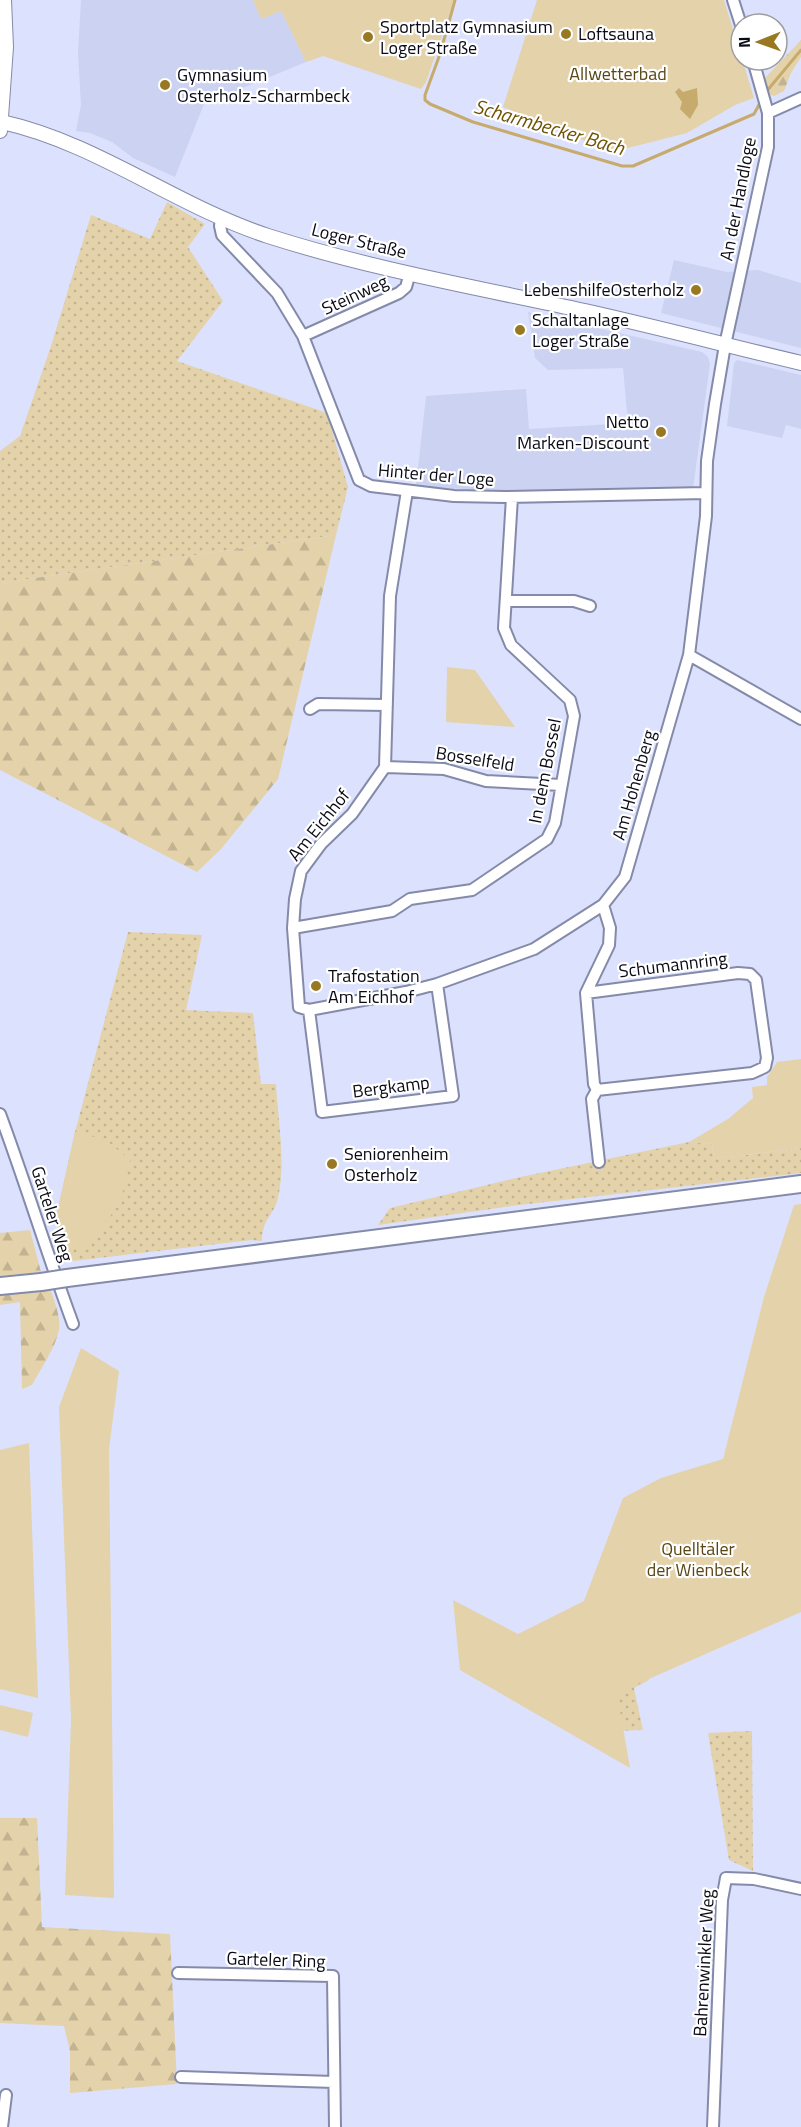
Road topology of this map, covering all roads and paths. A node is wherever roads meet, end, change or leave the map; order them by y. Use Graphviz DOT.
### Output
graph roads {
  1 [pos="4,0"];
  2 [pos="757,72"];
  3 [pos="801,98"];
  4 [pos="767,110"];
  5 [pos="1,125"];
  6 [pos="221,218"];
  7 [pos="410,273"];
  8 [pos="303,336"];
  9 [pos="724,345"];
  10 [pos="801,363"];
  11 [pos="407,491"];
  12 [pos="705,493"];
  13 [pos="512,497"];
  14 [pos="506,601"];
  15 [pos="590,606"];
  16 [pos="689,654"];
  17 [pos="387,705"];
  18 [pos="310,709"];
  19 [pos="801,719"];
  20 [pos="385,767"];
  21 [pos="561,785"];
  22 [pos="603,905"];
  23 [pos="293,928"];
  24 [pos="437,984"];
  25 [pos="586,993"];
  26 [pos="304,1008"];
  27 [pos="597,1090"];
  28 [pos="0,1114"];
  29 [pos="599,1162"];
  30 [pos="801,1184"];
  31 [pos="0,1286"];
  32 [pos="73,1324"];
  33 [pos="801,1889"];
  34 [pos="178,1973"];
  35 [pos="181,2077"];
  36 [pos="334,2082"];
  37 [pos="6,2095"];
  38 [pos="2,2127"];
  39 [pos="335,2127"];
  40 [pos="713,2127"];
  1 -- 5 [label="street"];
  2 -- 4 [label="street, An der Handloge"];
  3 -- 4 [label="street"];
  4 -- 9 [label="street, An der Handloge"];
  5 -- 6 [label="street, Loger Straße"];
  6 -- 7 [label="street, Loger Straße"];
  6 -- 8 [label="street, Hinter der Loge"];
  7 -- 8 [label="street, Steinweg"];
  7 -- 9 [label="street, Loger Straße"];
  8 -- 11 [label="street, Hinter der Loge"];
  9 -- 10 [label="street, Loger Straße"];
  9 -- 12 [label="street, Am Hohenberg"];
  11 -- 13 [label="street, Hinter der Loge"];
  11 -- 17 [label="street"];
  12 -- 13 [label="street, Hinter der Loge"];
  12 -- 16 [label="street, Am Hohenberg"];
  13 -- 14 [label="street, In dem Bossel"];
  14 -- 15 [label="street"];
  14 -- 21 [label="street, In dem Bossel"];
  16 -- 19 [label="street"];
  16 -- 22 [label="street, Am Hohenberg"];
  17 -- 18 [label="street"];
  17 -- 20 [label="street"];
  20 -- 21 [label="street, Bosselfeld"];
  20 -- 23 [label="street, Am Eichhof"];
  21 -- 23 [label="street, In dem Bossel"];
  22 -- 24 [label="street, Am Hohenberg"];
  22 -- 25 [label="street, Schumannring"];
  23 -- 26 [label="street, Am Eichhof"];
  24 -- 26 [label="street, Am Hohenberg"];
  24 -- 26 [label="street, Bergkamp"];
  25 -- 27 [label="street"];
  25 -- 27 [label="street, Schumannring"];
  27 -- 29 [label="street"];
  28 -- 32 [label="street, Garteler Weg"];
  30 -- 31 [label="main road, bridge"];
  33 -- 40 [label="street, Bahrenwinkler Weg"];
  34 -- 36 [label="street, Garteler Ring"];
  35 -- 36 [label="street"];
  36 -- 39 [label="street, Garteler Ring"];
  37 -- 38 [label="street"];
}
